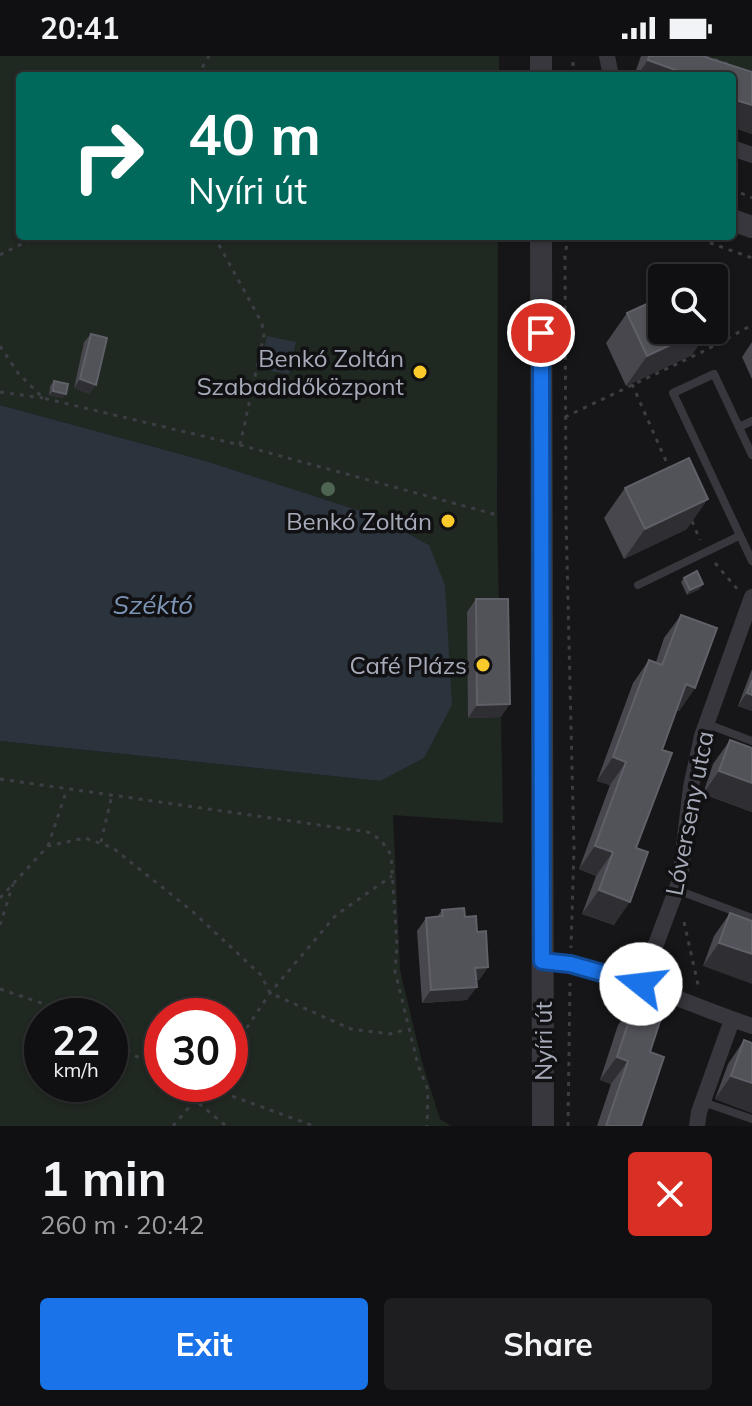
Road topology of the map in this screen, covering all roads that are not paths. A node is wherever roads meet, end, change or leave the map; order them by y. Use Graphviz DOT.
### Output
graph roads {
  1 [pos="541,240"];
  2 [pos="556,240"];
  3 [pos="541,276"];
  4 [pos="752,421"];
  5 [pos="739,427"];
  6 [pos="752,455"];
  7 [pos="739,536"];
  8 [pos="752,561"];
  9 [pos="638,585"];
  10 [pos="751,600"];
  11 [pos="707,724"];
  12 [pos="752,741"];
  13 [pos="677,890"];
  14 [pos="752,918"];
  15 [pos="542,961"];
  16 [pos="641,984"];
  17 [pos="732,1020"];
  18 [pos="752,1026"];
  19 [pos="703,1102"];
  20 [pos="752,1119"];
  21 [pos="543,1126"];
  22 [pos="697,1126"];
  1 -- 3 [label="street, Nyíri út"];
  2 -- 3 [label="street"];
  3 -- 15 [label="street, Nyíri út"];
  4 -- 5 [label="lane"];
  5 -- 6 [label="lane"];
  5 -- 7 [label="lane"];
  7 -- 8 [label="lane"];
  7 -- 9 [label="lane"];
  10 -- 11 [label="street, Lóverseny utca"];
  11 -- 12 [label="lane"];
  11 -- 13 [label="street, Lóverseny utca"];
  13 -- 14 [label="lane"];
  13 -- 16 [label="street, Lóverseny utca"];
  15 -- 16 [label="street"];
  15 -- 21 [label="street, Nyíri út"];
  16 -- 17 [label="street"];
  17 -- 18 [label="street"];
  17 -- 19 [label="street"];
  19 -- 20 [label="lane"];
  19 -- 22 [label="street"];
}
